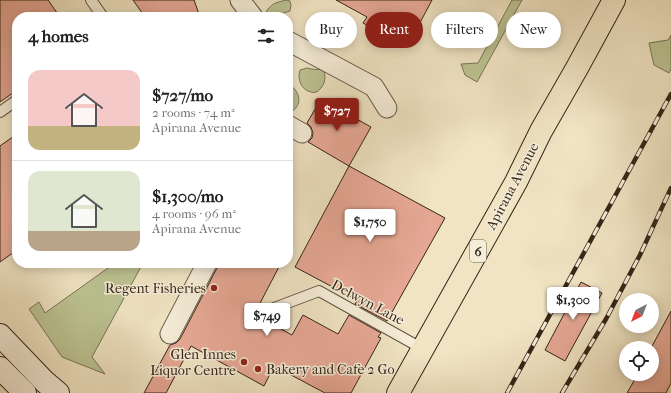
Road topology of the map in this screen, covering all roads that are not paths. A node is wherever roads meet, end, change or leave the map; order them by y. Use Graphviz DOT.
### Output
graph roads {
  1 [pos="91,0"];
  2 [pos="240,0"];
  3 [pos="614,0"];
  4 [pos="99,12"];
  5 [pos="249,12"];
  6 [pos="293,45"];
  7 [pos="12,104"];
  8 [pos="387,108"];
  9 [pos="0,112"];
  10 [pos="204,268"];
  11 [pos="253,316"];
  12 [pos="170,334"];
  13 [pos="0,335"];
  14 [pos="424,349"];
  15 [pos="0,368"];
  16 [pos="25,393"];
  17 [pos="58,393"];
  18 [pos="398,393"];
  1 -- 4 [label="lane"];
  2 -- 5 [label="street"];
  3 -- 14 [label="main road, Apirana Avenue / 6"];
  6 -- 8 [label="street"];
  7 -- 9 [label="lane"];
  10 -- 12 [label="street"];
  11 -- 14 [label="lane, Delwyn Lane"];
  13 -- 17 [label="main road"];
  14 -- 18 [label="main road, Apirana Avenue / 6"];
  15 -- 16 [label="main road"];
}
